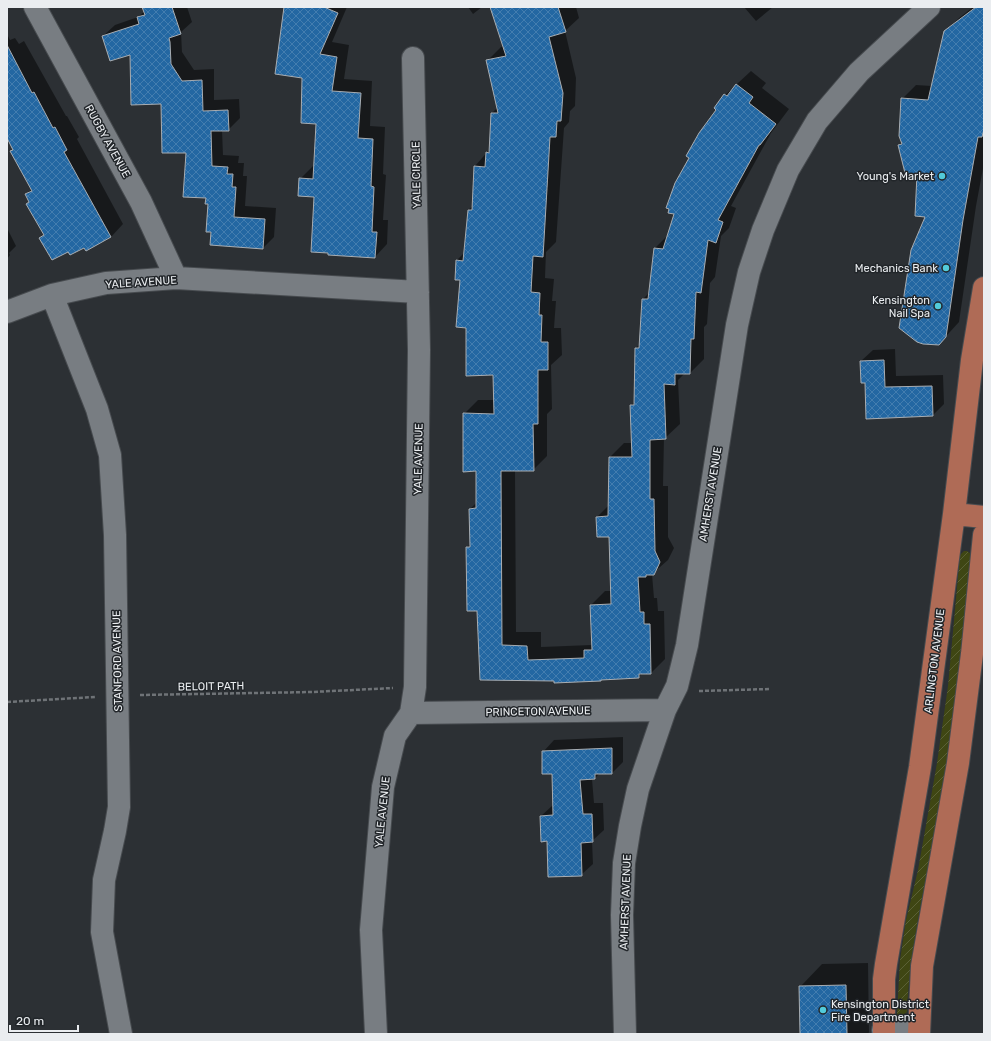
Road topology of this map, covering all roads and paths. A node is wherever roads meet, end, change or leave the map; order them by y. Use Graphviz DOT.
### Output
graph roads {
  1 [pos="35,7"];
  2 [pos="929,7"];
  3 [pos="413,58"];
  4 [pos="176,278"];
  5 [pos="984,288"];
  6 [pos="418,292"];
  7 [pos="52,294"];
  8 [pos="7,312"];
  9 [pos="954,514"];
  10 [pos="984,517"];
  11 [pos="984,535"];
  12 [pos="415,687"];
  13 [pos="770,689"];
  14 [pos="117,696"];
  15 [pos="670,700"];
  16 [pos="7,702"];
  17 [pos="411,713"];
  18 [pos="919,1031"];
  19 [pos="884,1032"];
  20 [pos="121,1034"];
  21 [pos="376,1034"];
  22 [pos="625,1034"];
  1 -- 4 [label="street, RUGBY AVENUE"];
  2 -- 15 [label="street, AMHERST AVENUE"];
  3 -- 6 [label="street, YALE CIRCLE"];
  4 -- 6 [label="street, YALE AVENUE"];
  4 -- 7 [label="street, YALE AVENUE"];
  5 -- 9 [label="main road, ARLINGTON AVENUE"];
  6 -- 12 [label="street, YALE AVENUE"];
  7 -- 8 [label="street, YALE AVENUE"];
  7 -- 14 [label="street, STANFORD AVENUE"];
  9 -- 10 [label="main road"];
  9 -- 19 [label="main road, ARLINGTON AVENUE"];
  11 -- 18 [label="main road"];
  12 -- 14 [label="path, BELOIT PATH"];
  12 -- 17 [label="street, YALE AVENUE"];
  13 -- 15 [label="path"];
  14 -- 16 [label="path, BELOIT PATH"];
  14 -- 20 [label="street, STANFORD AVENUE"];
  15 -- 17 [label="street, PRINCETON AVENUE"];
  15 -- 22 [label="street, AMHERST AVENUE"];
  17 -- 21 [label="street, YALE AVENUE"];
  18 -- 19 [label="street"];
}
